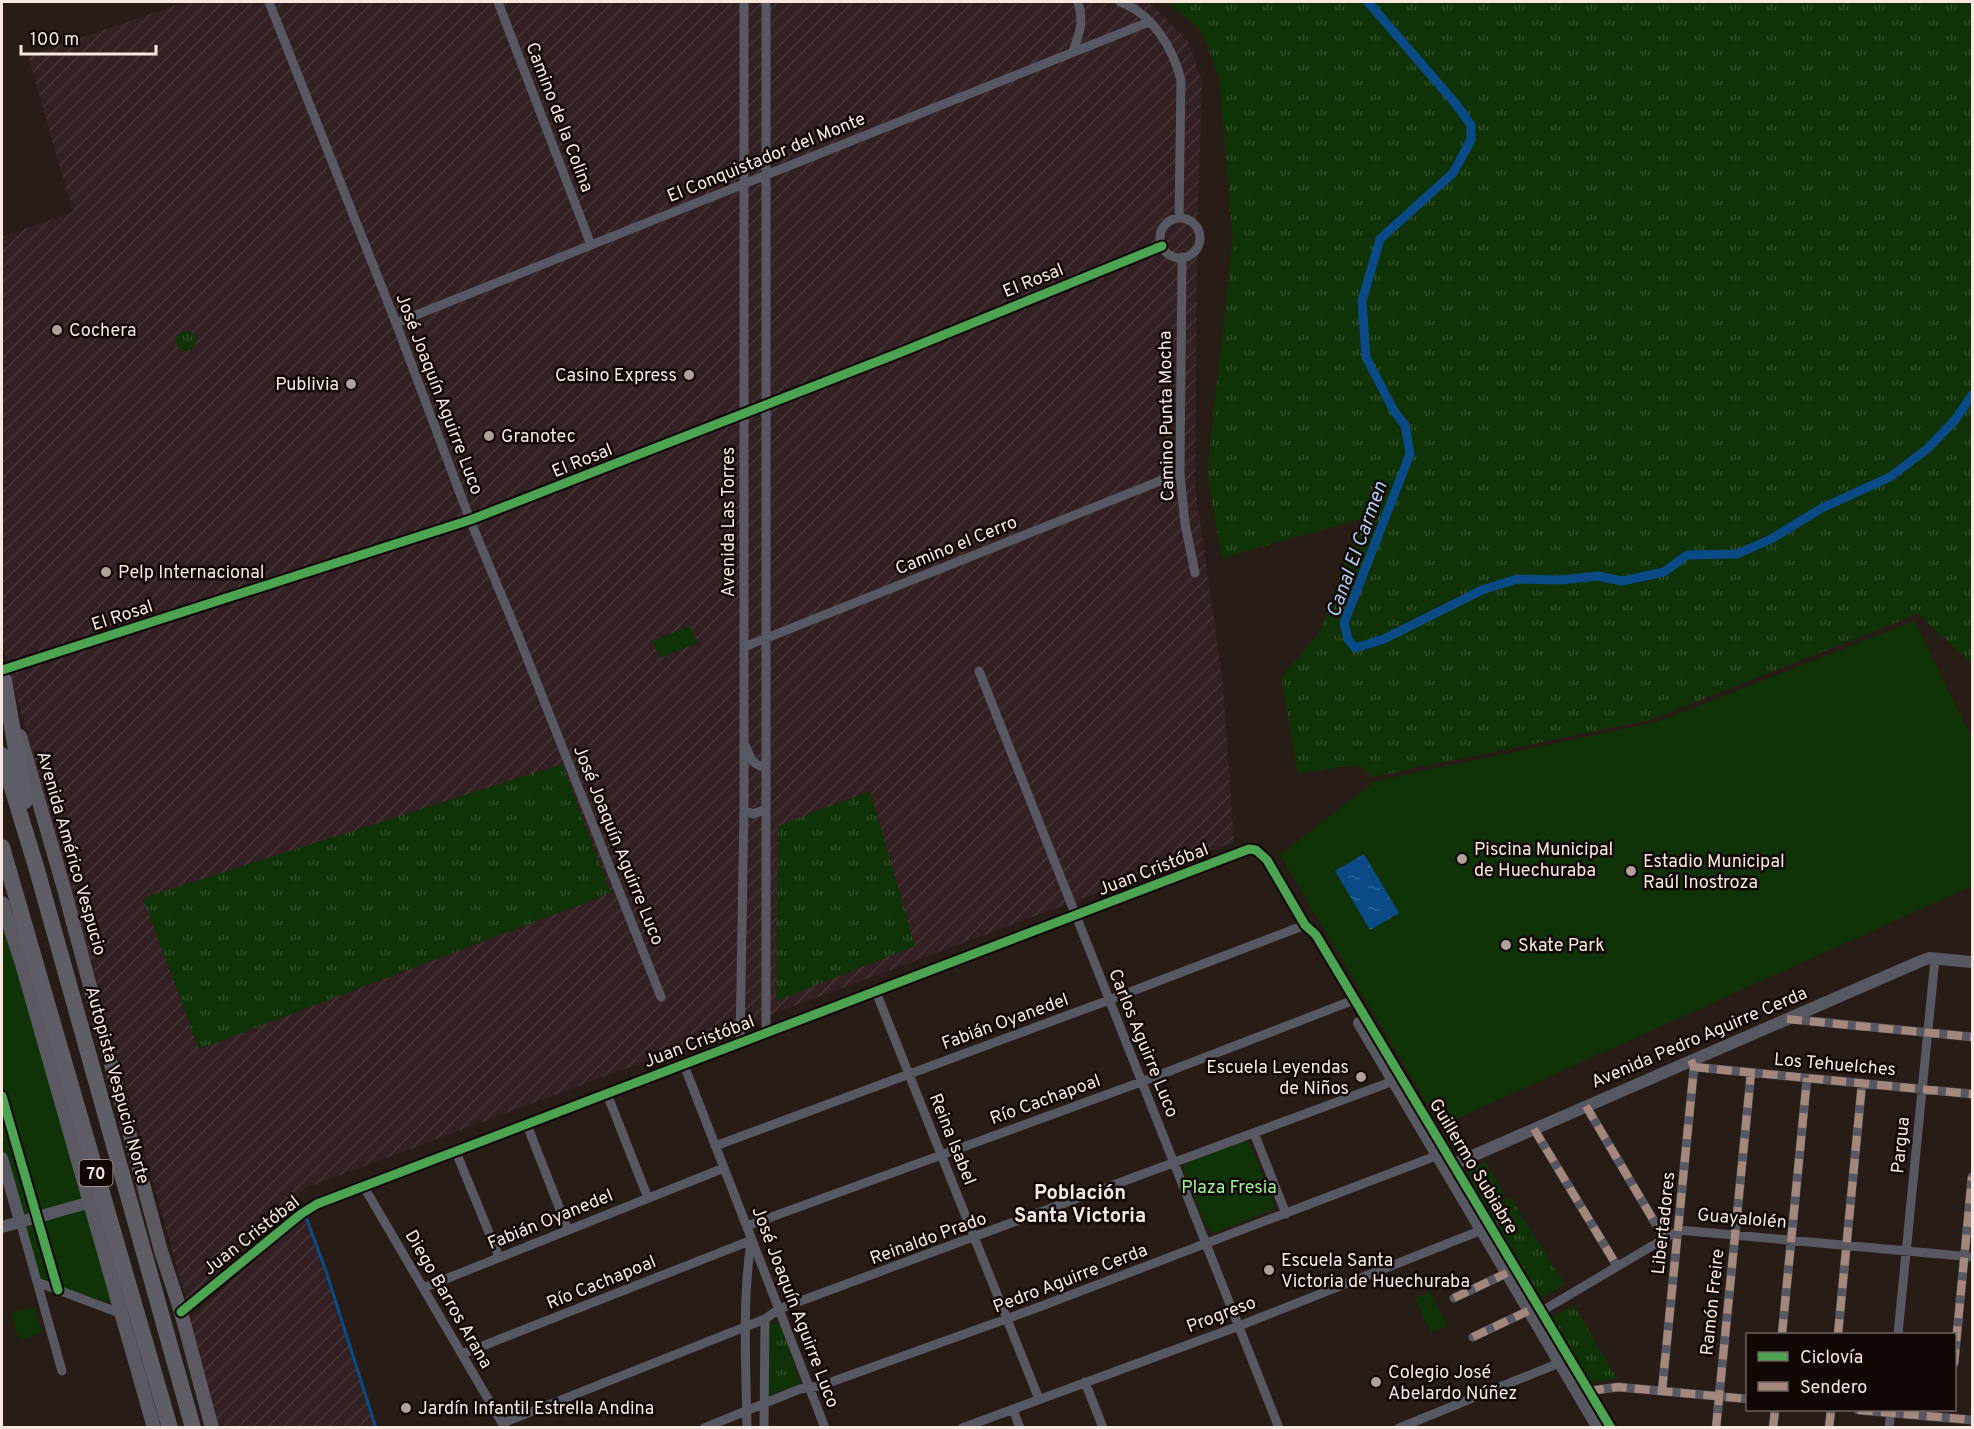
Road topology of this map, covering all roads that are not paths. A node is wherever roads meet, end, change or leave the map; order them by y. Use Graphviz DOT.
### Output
graph roads {
  1 [pos="269,2"];
  2 [pos="498,2"];
  3 [pos="744,2"];
  4 [pos="766,2"];
  5 [pos="1078,2"];
  6 [pos="1120,2"];
  7 [pos="1149,22"];
  8 [pos="1073,51"];
  9 [pos="767,174"];
  10 [pos="745,183"];
  11 [pos="1179,218"];
  12 [pos="591,244"];
  13 [pos="1162,246"];
  14 [pos="1182,257"];
  15 [pos="396,323"];
  16 [pos="767,404"];
  17 [pos="745,413"];
  18 [pos="1180,473"];
  19 [pos="470,520"];
  20 [pos="1195,573"];
  21 [pos="767,638"];
  22 [pos="744,647"];
  23 [pos="979,671"];
  24 [pos="2,674"];
  25 [pos="743,740"];
  26 [pos="2,755"];
  27 [pos="765,767"];
  28 [pos="766,809"];
  29 [pos="744,810"];
  30 [pos="2,847"];
  31 [pos="1256,850"];
  32 [pos="37,870"];
  33 [pos="2,903"];
  34 [pos="1075,916"];
  35 [pos="1305,925"];
  36 [pos="1935,959"];
  37 [pos="1972,962"];
  38 [pos="876,992"];
  39 [pos="662,997"];
  40 [pos="1109,1000"];
  41 [pos="1350,1001"];
  42 [pos="1787,1019"];
  43 [pos="1928,1032"];
  44 [pos="766,1034"];
  45 [pos="1972,1036"];
  46 [pos="740,1044"];
  47 [pos="1693,1063"];
  48 [pos="684,1065"];
  49 [pos="1750,1072"];
  50 [pos="909,1074"];
  51 [pos="1807,1078"];
  52 [pos="1397,1079"];
  53 [pos="1141,1082"];
  54 [pos="1862,1083"];
  55 [pos="1922,1089"];
  56 [pos="607,1094"];
  57 [pos="1972,1094"];
  58 [pos="1586,1106"];
  59 [pos="527,1125"];
  60 [pos="1534,1129"];
  61 [pos="1254,1133"];
  62 [pos="715,1146"];
  63 [pos="456,1152"];
  64 [pos="1441,1154"];
  65 [pos="941,1155"];
  66 [pos="2,1158"];
  67 [pos="1174,1163"];
  68 [pos="1449,1166"];
  69 [pos="724,1168"];
  70 [pos="1972,1177"];
  71 [pos="364,1187"];
  72 [pos="648,1198"];
  73 [pos="91,1202"];
  74 [pos="1286,1214"];
  75 [pos="20,1221"];
  76 [pos="747,1226"];
  77 [pos="2,1227"];
  78 [pos="1486,1228"];
  79 [pos="568,1230"];
  80 [pos="1679,1230"];
  81 [pos="1735,1234"];
  82 [pos="974,1238"];
  83 [pos="1664,1238"];
  84 [pos="752,1240"];
  85 [pos="1791,1240"];
  86 [pos="1206,1244"];
  87 [pos="1846,1245"];
  88 [pos="1906,1251"];
  89 [pos="499,1257"];
  90 [pos="1969,1257"];
  91 [pos="1617,1266"];
  92 [pos="1507,1273"];
  93 [pos="37,1282"];
  94 [pos="423,1288"];
  95 [pos="1454,1298"];
  96 [pos="779,1309"];
  97 [pos="1536,1311"];
  98 [pos="181,1312"];
  99 [pos="122,1314"];
  100 [pos="765,1319"];
  101 [pos="1007,1319"];
  102 [pos="1239,1326"];
  103 [pos="746,1327"];
  104 [pos="1782,1333"];
  105 [pos="1838,1333"];
  106 [pos="1898,1333"];
  107 [pos="1473,1337"];
  108 [pos="1956,1350"];
  109 [pos="462,1354"];
  110 [pos="1565,1361"];
  111 [pos="62,1371"];
  112 [pos="1085,1382"];
  113 [pos="810,1388"];
  114 [pos="1589,1391"];
  115 [pos="1662,1391"];
  116 [pos="1719,1396"];
  117 [pos="1039,1399"];
  118 [pos="1746,1399"];
  119 [pos="764,1403"];
  120 [pos="1013,1409"];
  121 [pos="746,1410"];
  122 [pos="1775,1411"];
  123 [pos="1831,1411"];
  124 [pos="1891,1411"];
  125 [pos="1950,1414"];
  126 [pos="1972,1420"];
  127 [pos="504,1426"];
  128 [pos="154,1428"];
  129 [pos="170,1428"];
  130 [pos="194,1428"];
  131 [pos="212,1428"];
  132 [pos="704,1428"];
  133 [pos="747,1428"];
  134 [pos="764,1428"];
  135 [pos="825,1428"];
  136 [pos="962,1428"];
  137 [pos="1020,1428"];
  138 [pos="1103,1428"];
  139 [pos="1279,1428"];
  140 [pos="1399,1428"];
  141 [pos="1598,1428"];
  142 [pos="1611,1428"];
  143 [pos="1716,1428"];
  144 [pos="1773,1428"];
  145 [pos="1829,1428"];
  146 [pos="1889,1428"];
  1 -- 15 [label="street, José Joaquín Aguirre Luco"];
  2 -- 12 [label="street, Camino de la Colina"];
  3 -- 10 [label="street, Avenida Las Torres"];
  4 -- 9 [label="street"];
  5 -- 8 [label="street"];
  6 -- 7 [label="street"];
  7 -- 8 [label="street, El Conquistador del Monte"];
  7 -- 11 [label="street"];
  8 -- 9 [label="street, El Conquistador del Monte"];
  9 -- 10 [label="street, El Conquistador del Monte"];
  9 -- 16 [label="street"];
  10 -- 12 [label="street, El Conquistador del Monte"];
  10 -- 17 [label="street, Avenida Las Torres"];
  11 -- 13 [label="street"];
  11 -- 14 [label="street"];
  12 -- 15 [label="street, El Conquistador del Monte"];
  13 -- 14 [label="street"];
  13 -- 16 [label="street, El Rosal"];
  14 -- 18 [label="street, Camino Punta Mocha"];
  15 -- 19 [label="street, José Joaquín Aguirre Luco"];
  16 -- 17 [label="street, El Rosal"];
  16 -- 21 [label="street"];
  17 -- 19 [label="street, El Rosal"];
  17 -- 22 [label="street, Avenida Las Torres"];
  18 -- 20 [label="street, Camino Punta Mocha"];
  18 -- 21 [label="street, Camino el Cerro"];
  19 -- 24 [label="street, El Rosal"];
  19 -- 39 [label="street, José Joaquín Aguirre Luco"];
  21 -- 22 [label="street, Camino el Cerro"];
  21 -- 27 [label="street"];
  22 -- 25 [label="street, Avenida Las Torres"];
  23 -- 34 [label="street, Carlos Aguirre Luco"];
  24 -- 32 [label="highway"];
  24 -- 98 [label="main road, Avenida Américo Vespucio"];
  25 -- 27 [label="street"];
  25 -- 29 [label="street, Avenida Las Torres"];
  26 -- 32 [label="highway, Autopista Vespucio Norte / 70"];
  27 -- 28 [label="street"];
  28 -- 29 [label="street"];
  28 -- 44 [label="street"];
  29 -- 46 [label="street, Avenida Las Torres"];
  30 -- 129 [label="highway, 70"];
  31 -- 34 [label="street, Juan Cristóbal"];
  31 -- 35 [label="street, Guillermo Subiabre"];
  32 -- 130 [label="highway, Autopista Vespucio Norte / 70"];
  33 -- 73 [label="main road"];
  34 -- 38 [label="street, Juan Cristóbal"];
  34 -- 40 [label="street, Carlos Aguirre Luco"];
  35 -- 40 [label="street, Fabián Oyanedel"];
  35 -- 41 [label="street, Guillermo Subiabre"];
  36 -- 37 [label="street, Avenida Pedro Aguirre Cerda"];
  36 -- 42 [label="street, Avenida Pedro Aguirre Cerda"];
  36 -- 43 [label="street, Pargua"];
  38 -- 44 [label="street, Juan Cristóbal"];
  38 -- 50 [label="street, Reina Isabel"];
  40 -- 50 [label="street, Fabián Oyanedel"];
  40 -- 53 [label="street, Carlos Aguirre Luco"];
  41 -- 52 [label="street, Guillermo Subiabre"];
  41 -- 53 [label="street, Río Cachapoal"];
  42 -- 43 [label="street"];
  42 -- 47 [label="street, Avenida Pedro Aguirre Cerda"];
  43 -- 45 [label="street"];
  43 -- 55 [label="street, Pargua"];
  44 -- 46 [label="street, Juan Cristóbal"];
  46 -- 48 [label="street, Juan Cristóbal"];
  47 -- 49 [label="street, Los Tehuelches"];
  47 -- 58 [label="street, Avenida Pedro Aguirre Cerda"];
  47 -- 80 [label="street, Libertadores"];
  48 -- 56 [label="street, Juan Cristóbal"];
  48 -- 62 [label="street, José Joaquín Aguirre Luco"];
  49 -- 51 [label="street, Los Tehuelches"];
  49 -- 81 [label="street, Ramón Freire"];
  50 -- 62 [label="street, Fabián Oyanedel"];
  50 -- 65 [label="street, Reina Isabel"];
  51 -- 54 [label="street, Los Tehuelches"];
  51 -- 85 [label="street"];
  52 -- 61 [label="street, Reinaldo Prado"];
  52 -- 64 [label="street, Guillermo Subiabre"];
  53 -- 65 [label="street, Río Cachapoal"];
  53 -- 67 [label="street, Carlos Aguirre Luco"];
  54 -- 55 [label="street, Los Tehuelches"];
  54 -- 87 [label="street"];
  55 -- 57 [label="street, Los Tehuelches"];
  55 -- 88 [label="street, Pargua"];
  56 -- 59 [label="street, Juan Cristóbal"];
  56 -- 72 [label="street"];
  58 -- 60 [label="street, Avenida Pedro Aguirre Cerda"];
  58 -- 83 [label="street"];
  59 -- 63 [label="street, Juan Cristóbal"];
  59 -- 79 [label="street"];
  60 -- 68 [label="street, Avenida Pedro Aguirre Cerda"];
  60 -- 91 [label="street"];
  61 -- 67 [label="street, Reinaldo Prado"];
  61 -- 74 [label="street"];
  62 -- 69 [label="street, José Joaquín Aguirre Luco"];
  63 -- 71 [label="street, Juan Cristóbal"];
  63 -- 89 [label="street"];
  64 -- 68 [label="street, Guillermo Subiabre"];
  64 -- 74 [label="street, Pedro Aguirre Cerda"];
  65 -- 76 [label="street, Río Cachapoal"];
  65 -- 82 [label="street, Reina Isabel"];
  66 -- 75 [label="street"];
  67 -- 82 [label="street, Reinaldo Prado"];
  67 -- 86 [label="street, Carlos Aguirre Luco"];
  68 -- 78 [label="street, Guillermo Subiabre"];
  69 -- 72 [label="street, Fabián Oyanedel"];
  69 -- 76 [label="street, José Joaquín Aguirre Luco"];
  70 -- 90 [label="street"];
  71 -- 94 [label="street, Diego Barros Arana"];
  71 -- 98 [label="street, Juan Cristóbal"];
  72 -- 79 [label="street, Fabián Oyanedel"];
  73 -- 75 [label="street"];
  73 -- 99 [label="main road"];
  74 -- 86 [label="street, Pedro Aguirre Cerda"];
  75 -- 77 [label="street"];
  75 -- 93 [label="street"];
  76 -- 84 [label="street, José Joaquín Aguirre Luco"];
  78 -- 92 [label="street, Guillermo Subiabre"];
  78 -- 97 [label="street, Guillermo Subiabre"];
  78 -- 102 [label="street, Progreso"];
  79 -- 89 [label="street, Fabián Oyanedel"];
  80 -- 81 [label="street, Guayalolén"];
  80 -- 83 [label="street, Guayalolén"];
  80 -- 115 [label="street, Libertadores"];
  81 -- 85 [label="street, Guayalolén"];
  81 -- 116 [label="street, Ramón Freire"];
  82 -- 96 [label="street, Reinaldo Prado"];
  82 -- 101 [label="street, Reina Isabel"];
  83 -- 91 [label="street, Guayalolén"];
  84 -- 96 [label="street, José Joaquín Aguirre Luco"];
  84 -- 103 [label="street"];
  84 -- 109 [label="street, Río Cachapoal"];
  85 -- 87 [label="street, Guayalolén"];
  85 -- 104 [label="street"];
  86 -- 101 [label="street, Pedro Aguirre Cerda"];
  86 -- 102 [label="street, Carlos Aguirre Luco"];
  87 -- 88 [label="street, Guayalolén"];
  87 -- 105 [label="street"];
  88 -- 90 [label="street, Guayalolén"];
  88 -- 106 [label="street, Pargua"];
  89 -- 94 [label="street, Fabián Oyanedel"];
  90 -- 108 [label="street"];
  91 -- 97 [label="street, Guayalolén"];
  92 -- 95 [label="street"];
  92 -- 97 [label="street, Guillermo Subiabre"];
  93 -- 99 [label="street"];
  93 -- 111 [label="street"];
  94 -- 109 [label="street, Diego Barros Arana"];
  96 -- 100 [label="street, Reinaldo Prado"];
  96 -- 113 [label="street, José Joaquín Aguirre Luco"];
  97 -- 107 [label="street, Guayalolén"];
  97 -- 110 [label="street, Guillermo Subiabre"];
  98 -- 131 [label="main road, Avenida Américo Vespucio"];
  99 -- 128 [label="main road"];
  100 -- 103 [label="street, Reinaldo Prado"];
  100 -- 119 [label="street"];
  101 -- 113 [label="street, Pedro Aguirre Cerda"];
  101 -- 117 [label="street, Reina Isabel"];
  102 -- 112 [label="street, Progreso"];
  102 -- 139 [label="street, Carlos Aguirre Luco"];
  103 -- 121 [label="street"];
  103 -- 127 [label="street, Reinaldo Prado"];
  109 -- 127 [label="street, Diego Barros Arana"];
  110 -- 114 [label="street, Guillermo Subiabre"];
  110 -- 140 [label="street"];
  110 -- 141 [label="street, Guillermo Subiabre"];
  112 -- 117 [label="street, Progreso"];
  112 -- 138 [label="street"];
  113 -- 119 [label="street, Pedro Aguirre Cerda"];
  113 -- 135 [label="street, José Joaquín Aguirre Luco"];
  114 -- 115 [label="street"];
  114 -- 142 [label="street, Guillermo Subiabre"];
  115 -- 116 [label="street"];
  116 -- 118 [label="street"];
  116 -- 143 [label="street, Ramón Freire"];
  117 -- 120 [label="street, Progreso"];
  119 -- 121 [label="street, Pedro Aguirre Cerda"];
  119 -- 134 [label="street"];
  120 -- 136 [label="street, Progreso"];
  120 -- 137 [label="street"];
  121 -- 132 [label="street, Pedro Aguirre Cerda"];
  121 -- 133 [label="street"];
  122 -- 144 [label="street"];
  123 -- 145 [label="street"];
  124 -- 125 [label="street"];
  124 -- 146 [label="street"];
  125 -- 126 [label="street"];
}
